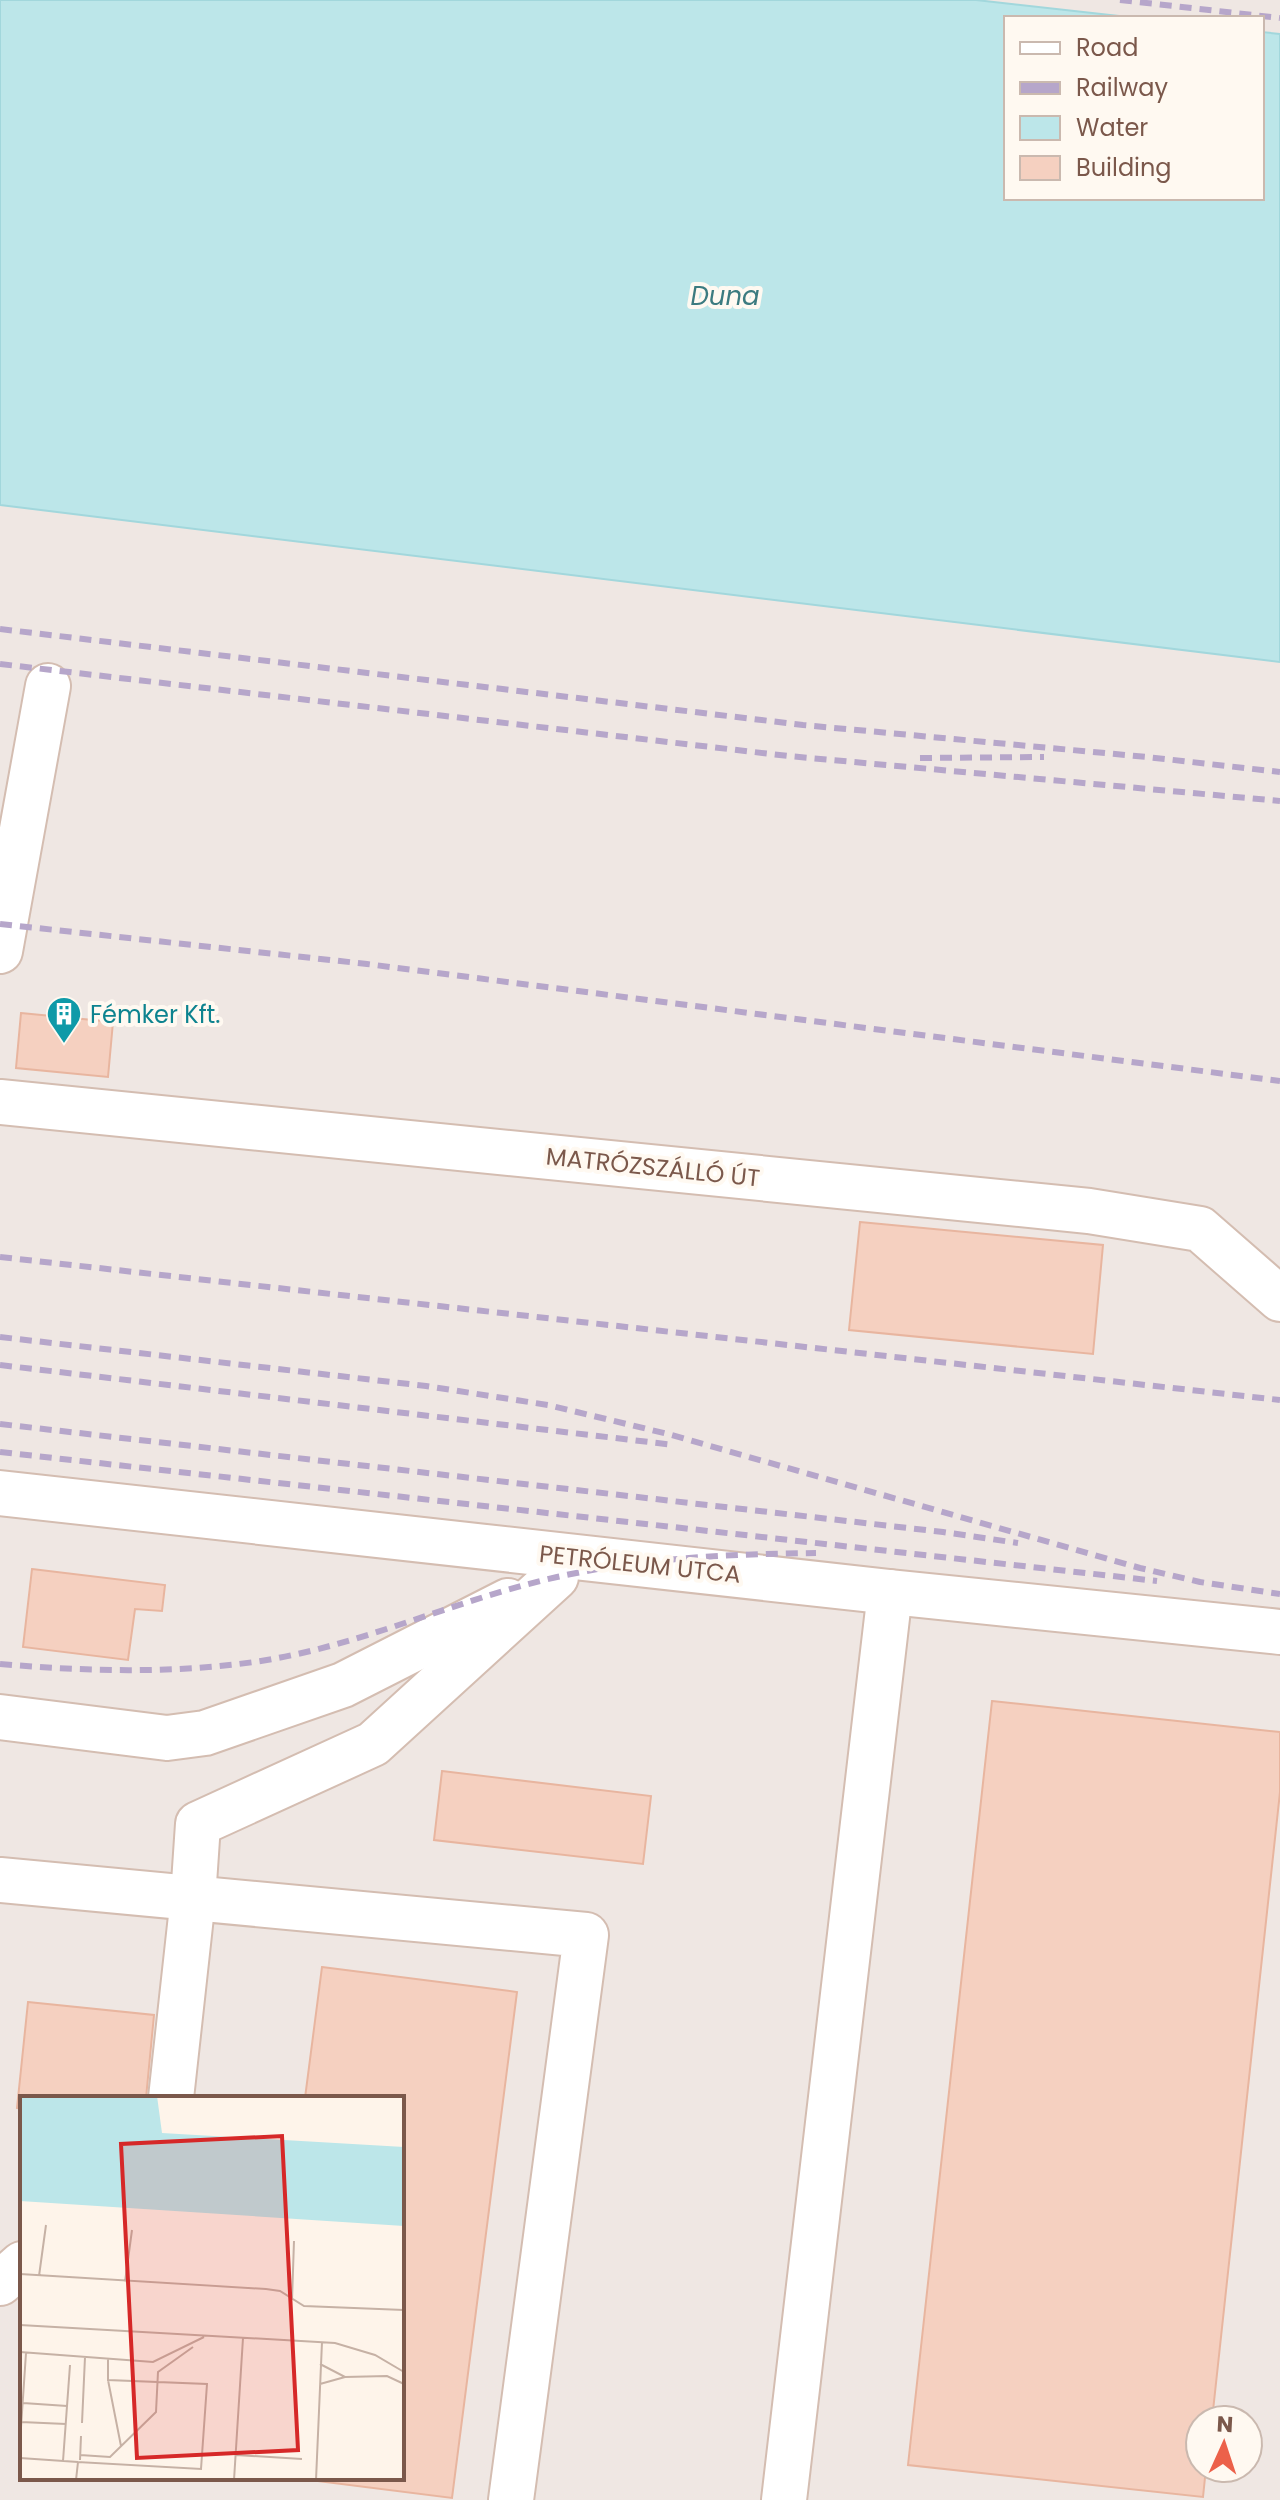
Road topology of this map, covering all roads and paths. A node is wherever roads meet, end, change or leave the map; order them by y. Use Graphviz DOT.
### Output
graph roads {
  1 [pos="48,686"];
  2 [pos="0,951"];
  3 [pos="0,1102"];
  4 [pos="1280,1299"];
  5 [pos="0,1493"];
  6 [pos="572,1568"];
  7 [pos="890,1592"];
  8 [pos="1280,1632"];
  9 [pos="0,1717"];
  10 [pos="0,1880"];
  11 [pos="193,1898"];
  12 [pos="171,2096"];
  13 [pos="20,2266"];
  14 [pos="0,2283"];
  15 [pos="511,2500"];
  16 [pos="784,2500"];
  1 -- 2 [label="street"];
  3 -- 4 [label="street, MATRÓZSZÁLLÓ ÚT"];
  5 -- 6 [label="street, PETRÓLEUM UTCA"];
  6 -- 7 [label="street, PETRÓLEUM UTCA"];
  6 -- 9 [label="street"];
  6 -- 11 [label="street"];
  7 -- 8 [label="street, PETRÓLEUM UTCA"];
  7 -- 16 [label="street"];
  10 -- 11 [label="street"];
  11 -- 12 [label="street"];
  11 -- 15 [label="street"];
  13 -- 14 [label="street"];
}
